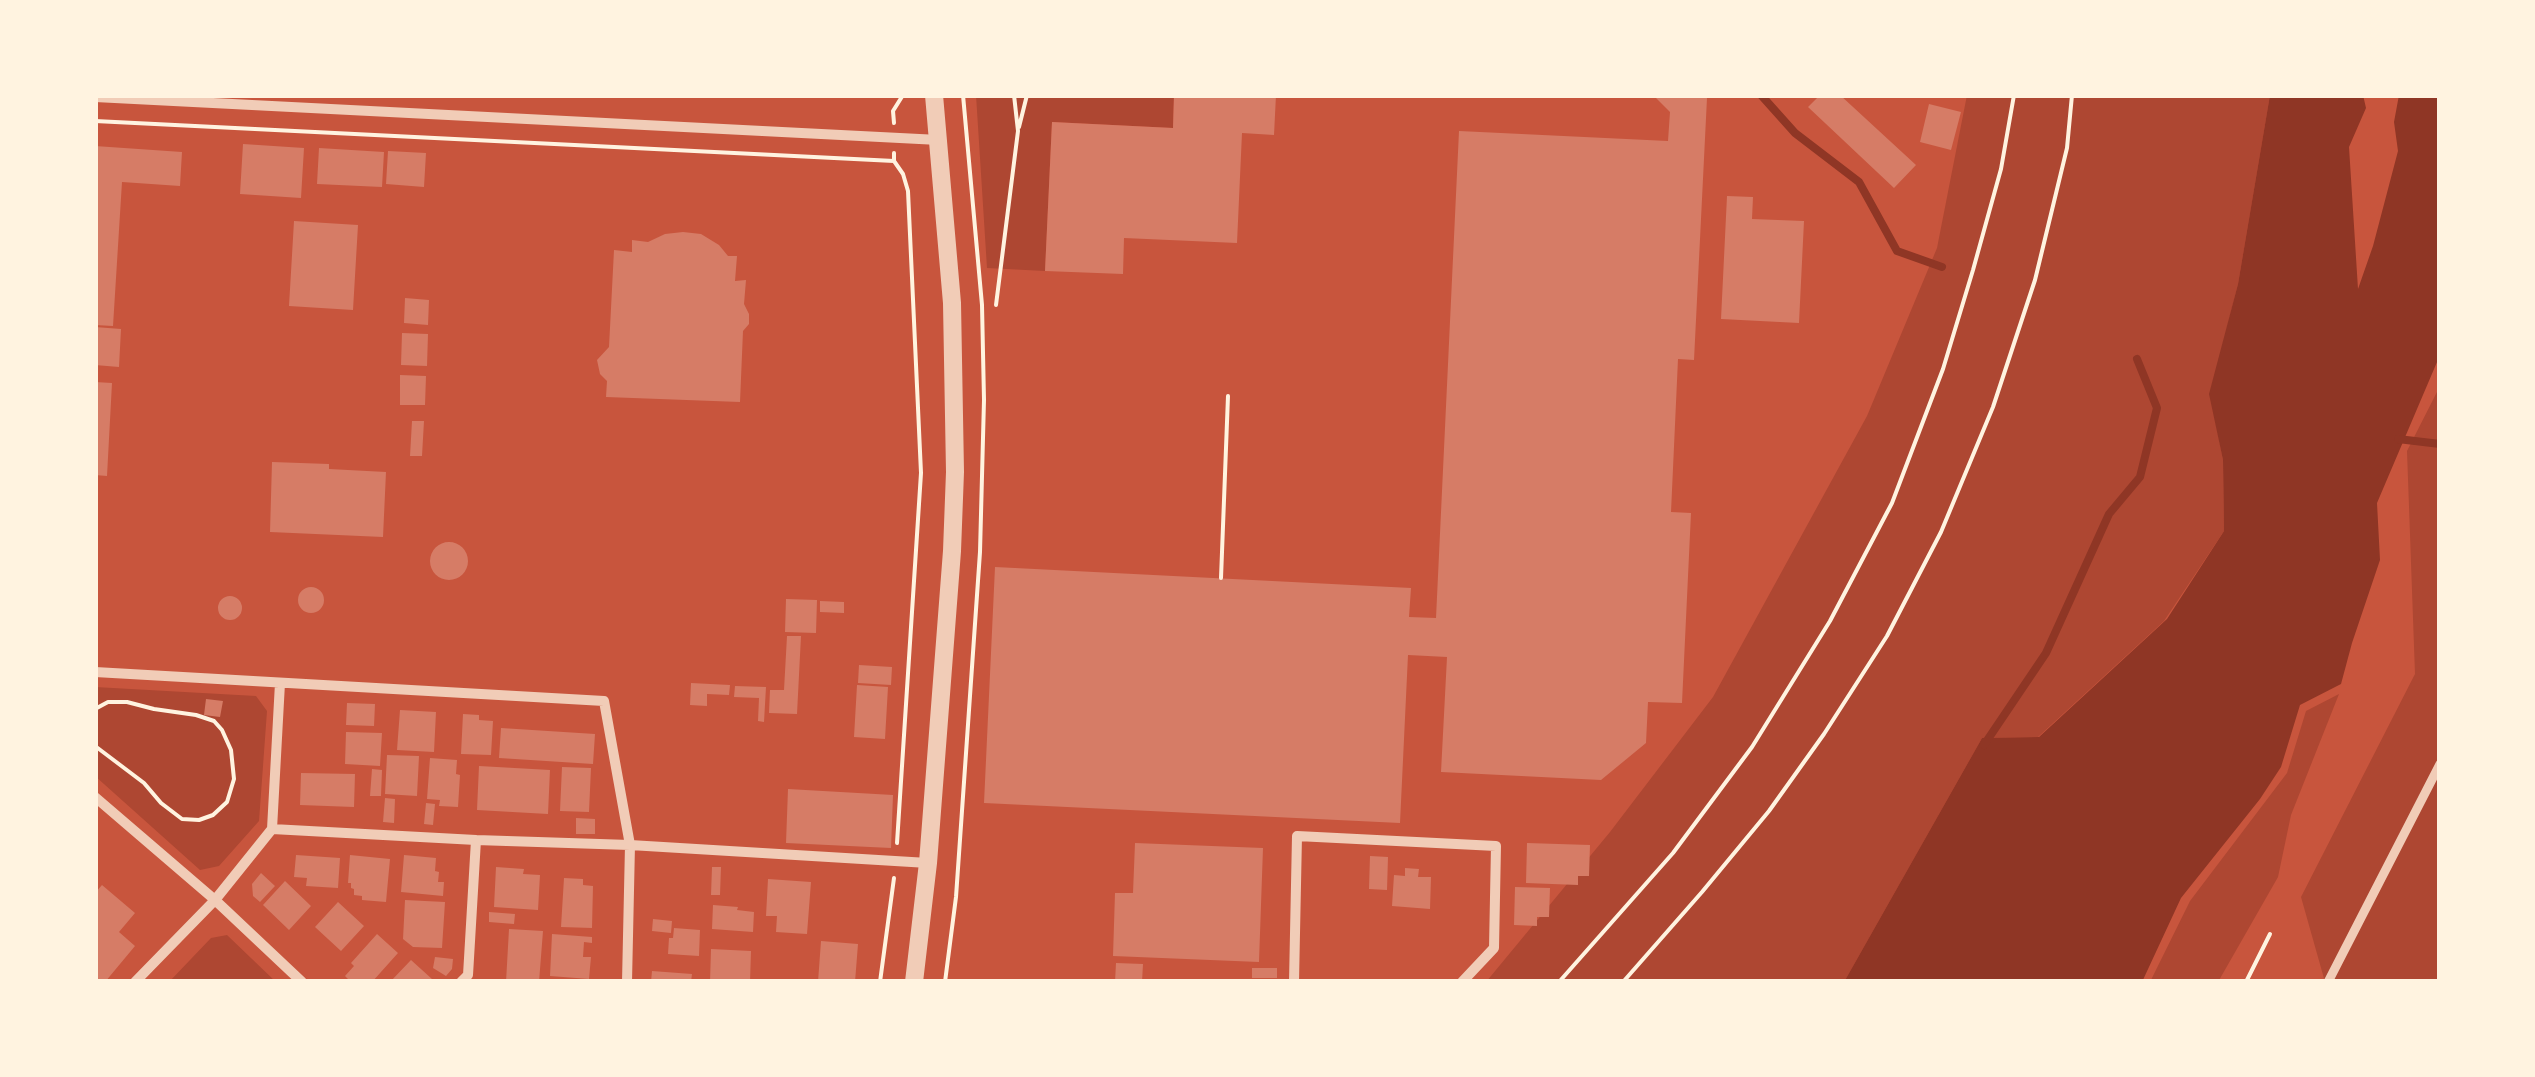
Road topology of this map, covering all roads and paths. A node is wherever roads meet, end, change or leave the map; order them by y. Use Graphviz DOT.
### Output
graph roads {
  1 [pos="934,95"];
  2 [pos="1014,95"];
  3 [pos="1027,95"];
  4 [pos="2014,95"];
  5 [pos="2072,95"];
  6 [pos="95,97"];
  7 [pos="95,121"];
  8 [pos="1018,131"];
  9 [pos="939,140"];
  10 [pos="996,305"];
  11 [pos="1228,396"];
  12 [pos="1221,578"];
  13 [pos="95,672"];
  14 [pos="280,683"];
  15 [pos="95,709"];
  16 [pos="95,746"];
  17 [pos="2440,764"];
  18 [pos="95,797"];
  19 [pos="272,828"];
  20 [pos="476,840"];
  21 [pos="630,845"];
  22 [pos="896,861"];
  23 [pos="928,863"];
  24 [pos="215,900"];
  25 [pos="2270,934"];
  26 [pos="134,982"];
  27 [pos="302,982"];
  28 [pos="461,982"];
  29 [pos="627,982"];
  30 [pos="880,982"];
  31 [pos="914,982"];
  32 [pos="1294,982"];
  33 [pos="1462,982"];
  34 [pos="1559,982"];
  35 [pos="1622,982"];
  36 [pos="2246,982"];
  37 [pos="2328,982"];
  1 -- 9 [label="street"];
  2 -- 8 [label="path"];
  3 -- 8 [label="path"];
  4 -- 34 [label="path"];
  5 -- 35 [label="path"];
  6 -- 9 [label="street"];
  7 -- 22 [label="path"];
  8 -- 10 [label="path"];
  9 -- 23 [label="street"];
  11 -- 12 [label="path"];
  13 -- 14 [label="street"];
  14 -- 19 [label="street"];
  14 -- 21 [label="street"];
  15 -- 16 [label="path"];
  17 -- 37 [label="street"];
  18 -- 24 [label="street"];
  19 -- 20 [label="street"];
  19 -- 24 [label="street"];
  20 -- 21 [label="street"];
  20 -- 28 [label="street"];
  21 -- 22 [label="street"];
  21 -- 29 [label="street"];
  22 -- 23 [label="street"];
  22 -- 30 [label="path"];
  23 -- 31 [label="street"];
  24 -- 26 [label="street"];
  24 -- 27 [label="street"];
  25 -- 36 [label="path"];
  32 -- 33 [label="street"];
}
